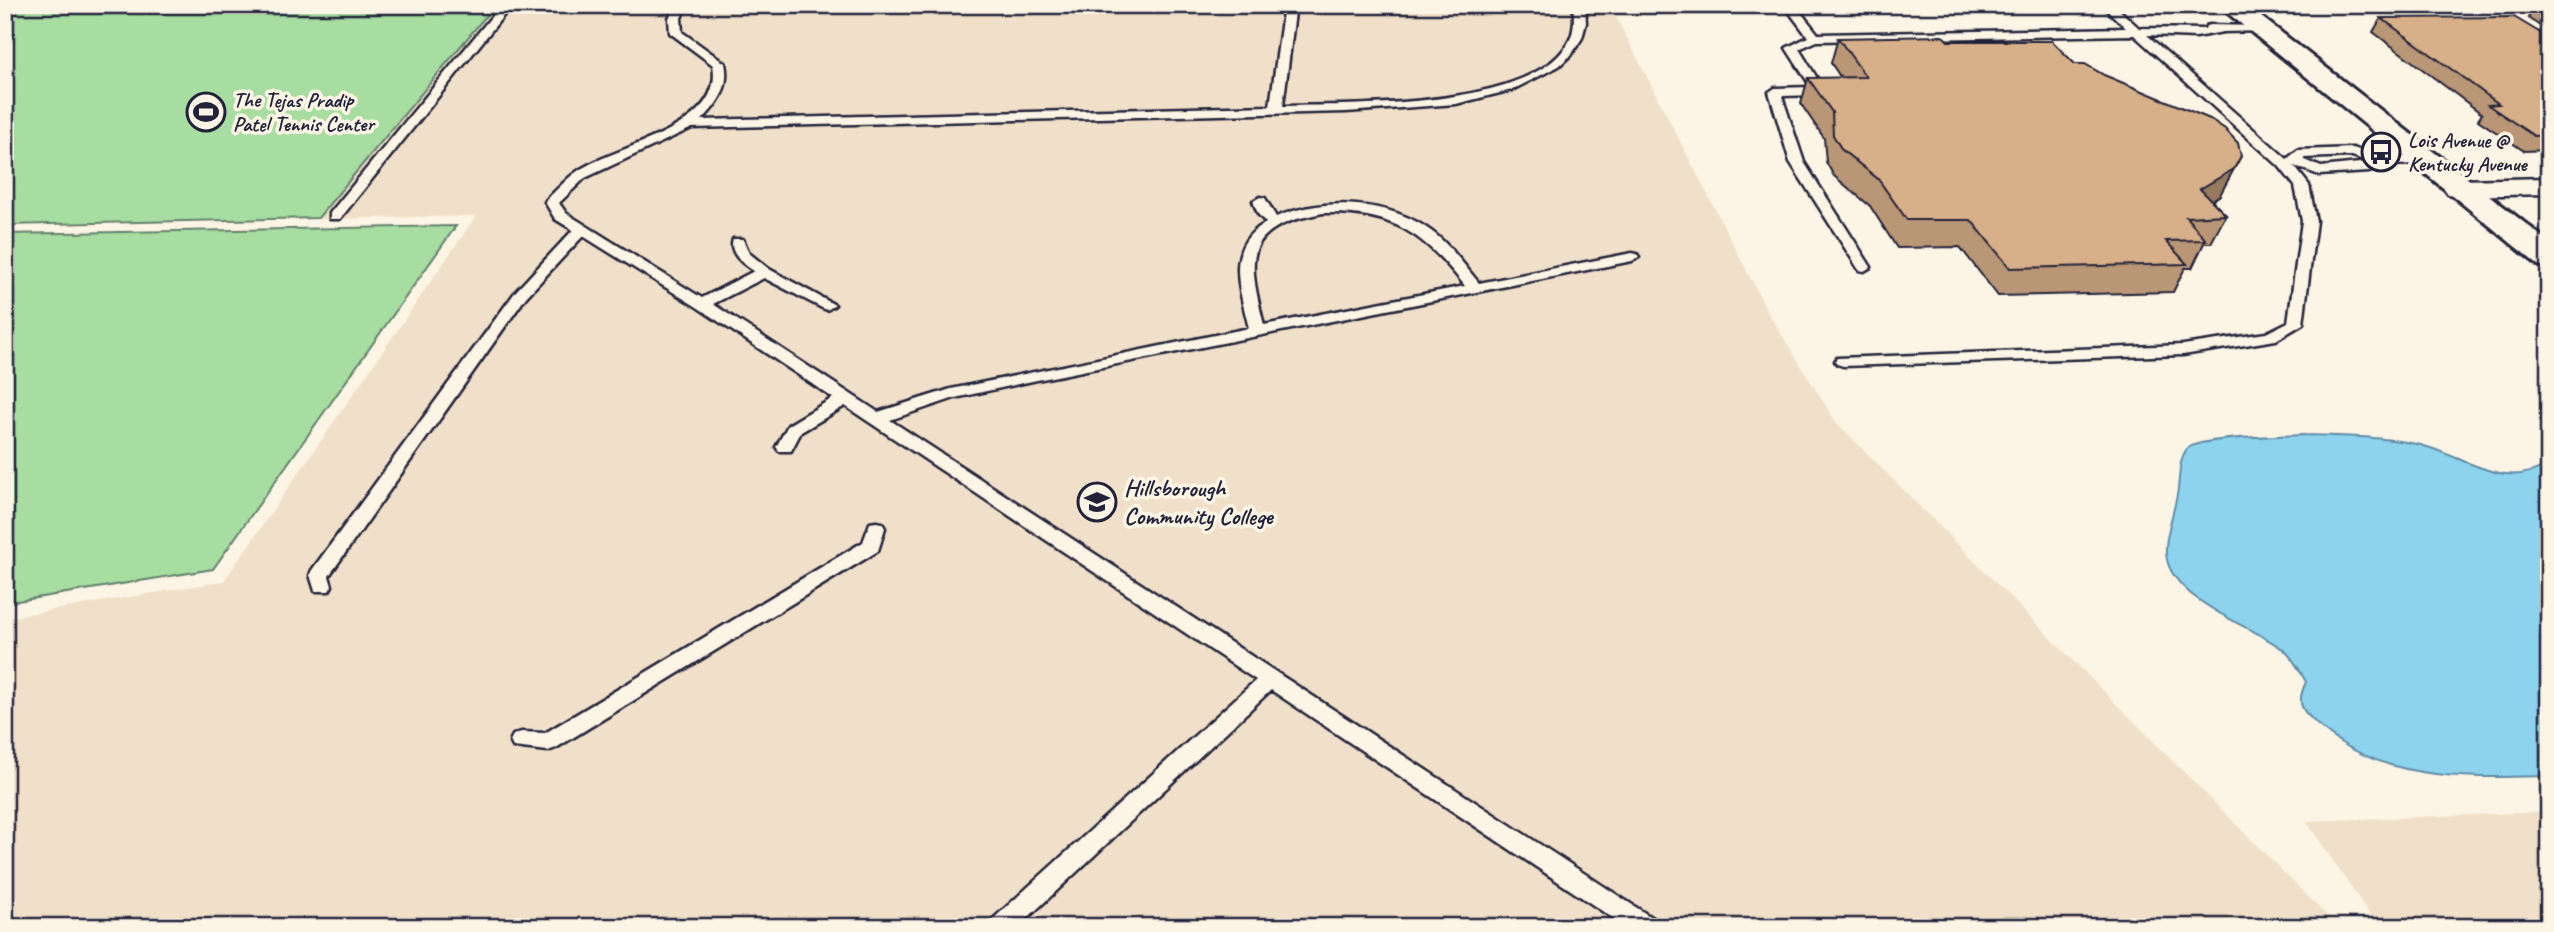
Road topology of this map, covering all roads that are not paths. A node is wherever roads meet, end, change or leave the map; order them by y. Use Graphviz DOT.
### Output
graph roads {
  1 [pos="507,5"];
  2 [pos="682,5"];
  3 [pos="1290,5"];
  4 [pos="1579,5"];
  5 [pos="1789,5"];
  6 [pos="2107,5"];
  7 [pos="2225,17"];
  8 [pos="2137,32"];
  9 [pos="1815,38"];
  10 [pos="1276,110"];
  11 [pos="690,124"];
  12 [pos="2423,160"];
  13 [pos="2291,163"];
  14 [pos="2549,186"];
  15 [pos="2458,188"];
  16 [pos="1260,201"];
  17 [pos="335,216"];
  18 [pos="1275,224"];
  19 [pos="581,230"];
  20 [pos="737,242"];
  21 [pos="1632,257"];
  22 [pos="2549,258"];
  23 [pos="1864,267"];
  24 [pos="764,272"];
  25 [pos="1475,288"];
  26 [pos="702,304"];
  27 [pos="827,305"];
  28 [pos="1257,331"];
  29 [pos="1843,361"];
  30 [pos="844,399"];
  31 [pos="875,419"];
  32 [pos="785,447"];
  33 [pos="876,528"];
  34 [pos="322,586"];
  35 [pos="1271,678"];
  36 [pos="522,741"];
  37 [pos="1001,927"];
  38 [pos="1646,927"];
  1 -- 17 [label="lane"];
  2 -- 11 [label="lane"];
  3 -- 10 [label="lane"];
  4 -- 10 [label="lane"];
  5 -- 9 [label="lane"];
  6 -- 8 [label="lane"];
  7 -- 8 [label="lane"];
  7 -- 12 [label="street"];
  8 -- 9 [label="lane"];
  8 -- 13 [label="lane"];
  9 -- 23 [label="lane"];
  10 -- 11 [label="lane"];
  11 -- 19 [label="lane"];
  12 -- 13 [label="lane"];
  12 -- 15 [label="street"];
  13 -- 29 [label="lane"];
  14 -- 15 [label="street"];
  15 -- 22 [label="street"];
  16 -- 18 [label="lane"];
  18 -- 25 [label="lane"];
  18 -- 28 [label="lane"];
  19 -- 26 [label="lane"];
  19 -- 34 [label="lane"];
  20 -- 24 [label="lane"];
  21 -- 25 [label="lane"];
  24 -- 26 [label="lane"];
  24 -- 27 [label="lane"];
  25 -- 28 [label="lane"];
  26 -- 30 [label="lane"];
  28 -- 31 [label="lane"];
  30 -- 31 [label="lane"];
  30 -- 32 [label="lane"];
  31 -- 35 [label="lane"];
  33 -- 36 [label="lane"];
  35 -- 37 [label="lane"];
  35 -- 38 [label="lane"];
}
